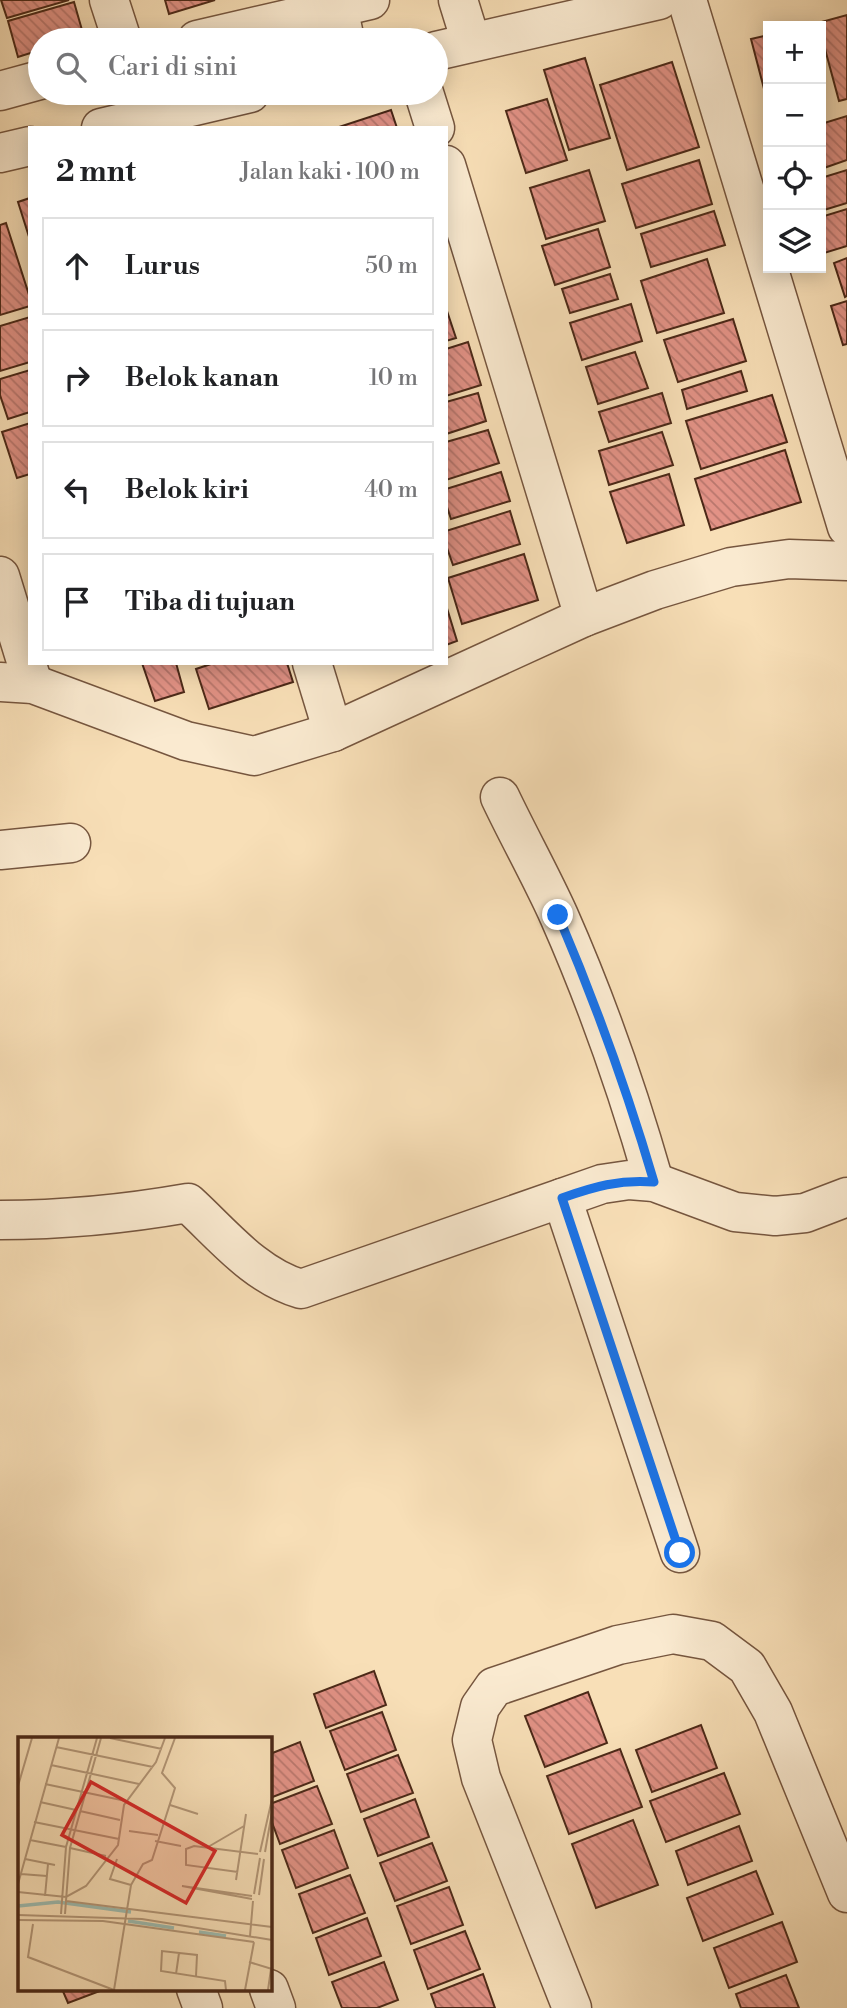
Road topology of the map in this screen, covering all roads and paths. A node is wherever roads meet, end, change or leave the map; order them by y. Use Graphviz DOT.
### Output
graph roads {
  1 [pos="109,0"];
  2 [pos="458,0"];
  3 [pos="659,0"];
  4 [pos="687,0"];
  5 [pos="351,16"];
  6 [pos="118,28"];
  7 [pos="274,28"];
  8 [pos="454,47"];
  9 [pos="28,83"];
  10 [pos="0,91"];
  11 [pos="184,105"];
  12 [pos="428,105"];
  13 [pos="145,112"];
  14 [pos="106,126"];
  15 [pos="434,126"];
  16 [pos="28,146"];
  17 [pos="0,153"];
  18 [pos="448,172"];
  19 [pos="847,527"];
  20 [pos="847,561"];
  21 [pos="0,576"];
  22 [pos="584,617"];
  23 [pos="313,665"];
  24 [pos="16,683"];
  25 [pos="332,732"];
  26 [pos="500,797"];
  27 [pos="71,843"];
  28 [pos="0,850"];
  29 [pos="654,1182"];
  30 [pos="847,1197"];
  31 [pos="562,1198"];
  32 [pos="0,1220"];
  33 [pos="680,1553"];
  34 [pos="847,1892"];
  35 [pos="196,1990"];
  36 [pos="269,1990"];
  37 [pos="203,2008"];
  38 [pos="276,2008"];
  39 [pos="572,2008"];
  1 -- 6 [label="street"];
  2 -- 8 [label="street"];
  3 -- 8 [label="street"];
  4 -- 19 [label="street"];
  5 -- 7 [label="street"];
  9 -- 10 [label="street"];
  11 -- 13 [label="street"];
  12 -- 15 [label="street"];
  13 -- 14 [label="street"];
  16 -- 17 [label="street"];
  18 -- 22 [label="street"];
  20 -- 22 [label="street"];
  21 -- 24 [label="street"];
  22 -- 25 [label="street"];
  23 -- 25 [label="street"];
  24 -- 25 [label="street"];
  26 -- 29 [label="street"];
  27 -- 28 [label="street"];
  29 -- 30 [label="street"];
  29 -- 31 [label="street"];
  31 -- 32 [label="street"];
  31 -- 33 [label="street"];
  34 -- 39 [label="street"];
  35 -- 37 [label="street"];
  36 -- 38 [label="street"];
}
